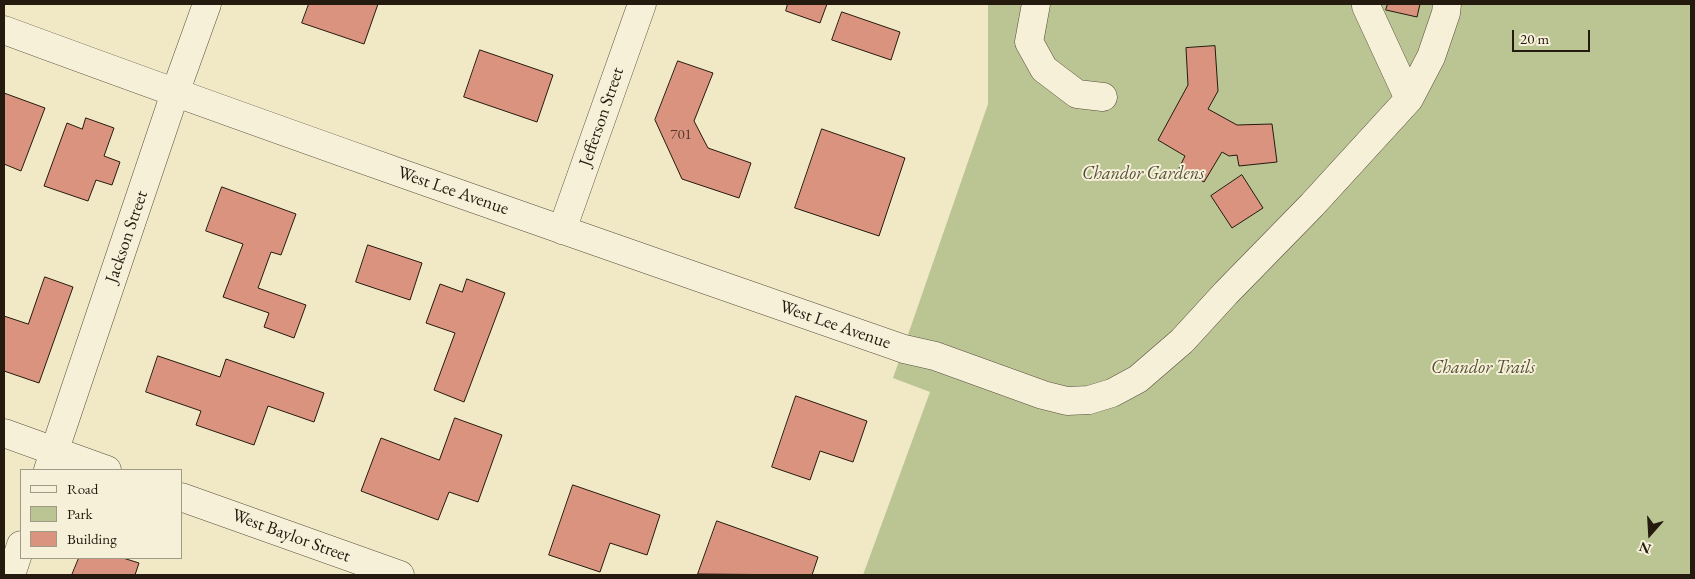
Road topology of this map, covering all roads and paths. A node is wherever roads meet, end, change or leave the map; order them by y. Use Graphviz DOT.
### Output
graph roads {
  1 [pos="207,4"];
  2 [pos="642,4"];
  3 [pos="1036,4"];
  4 [pos="1366,4"];
  5 [pos="1447,4"];
  6 [pos="4,30"];
  7 [pos="175,93"];
  8 [pos="1103,97"];
  9 [pos="1409,99"];
  10 [pos="562,230"];
  11 [pos="4,433"];
  12 [pos="51,461"];
  13 [pos="101,469"];
  14 [pos="182,497"];
  15 [pos="20,548"];
  16 [pos="11,575"];
  17 [pos="400,575"];
  1 -- 7 [label="street, Jackson Street"];
  2 -- 10 [label="street, Jefferson Street"];
  3 -- 8 [label="street"];
  4 -- 9 [label="street"];
  5 -- 9 [label="street, West Lee Avenue"];
  6 -- 7 [label="street, West Lee Avenue"];
  7 -- 10 [label="street, West Lee Avenue"];
  7 -- 12 [label="street, Jackson Street"];
  9 -- 10 [label="street, West Lee Avenue"];
  11 -- 12 [label="street"];
  12 -- 13 [label="street"];
  14 -- 17 [label="street, West Baylor Street"];
  15 -- 16 [label="street"];
}
